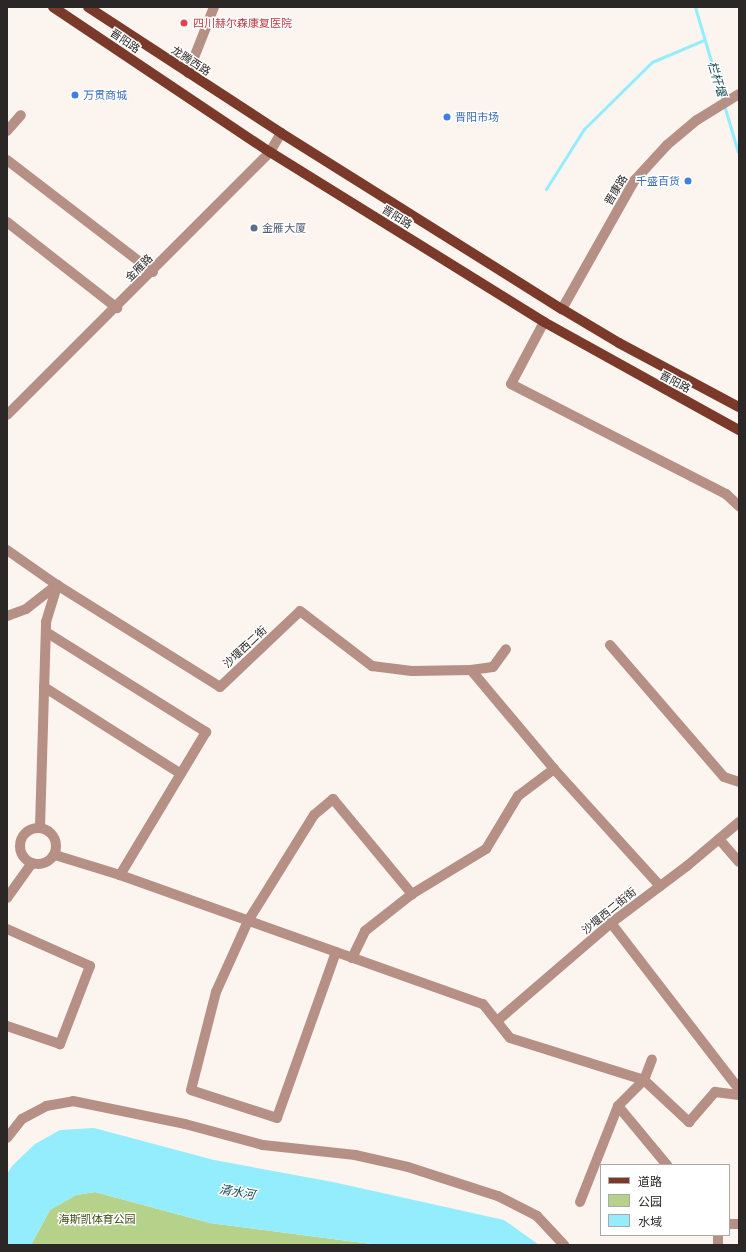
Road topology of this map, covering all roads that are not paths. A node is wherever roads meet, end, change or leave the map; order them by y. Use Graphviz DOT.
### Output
graph roads {
  1 [pos="53,7"];
  2 [pos="88,7"];
  3 [pos="214,7"];
  4 [pos="188,73"];
  5 [pos="738,95"];
  6 [pos="21,115"];
  7 [pos="7,131"];
  8 [pos="281,133"];
  9 [pos="270,152"];
  10 [pos="7,160"];
  11 [pos="7,222"];
  12 [pos="152,272"];
  13 [pos="116,308"];
  14 [pos="562,308"];
  15 [pos="544,322"];
  16 [pos="739,406"];
  17 [pos="7,415"];
  18 [pos="739,430"];
  19 [pos="739,506"];
  20 [pos="7,550"];
  21 [pos="57,585"];
  22 [pos="7,616"];
  23 [pos="46,632"];
  24 [pos="610,645"];
  25 [pos="506,649"];
  26 [pos="471,670"];
  27 [pos="44,687"];
  28 [pos="554,769"];
  29 [pos="181,774"];
  30 [pos="739,782"];
  31 [pos="739,822"];
  32 [pos="40,827"];
  33 [pos="719,839"];
  34 [pos="55,855"];
  35 [pos="739,862"];
  36 [pos="32,863"];
  37 [pos="120,875"];
  38 [pos="660,886"];
  39 [pos="412,894"];
  40 [pos="7,898"];
  41 [pos="248,921"];
  42 [pos="611,923"];
  43 [pos="7,929"];
  44 [pos="336,952"];
  45 [pos="352,958"];
  46 [pos="497,1021"];
  47 [pos="7,1026"];
  48 [pos="652,1059"];
  49 [pos="644,1080"];
  50 [pos="739,1089"];
  51 [pos="739,1095"];
  52 [pos="618,1106"];
  53 [pos="7,1138"];
  54 [pos="666,1164"];
  55 [pos="580,1202"];
  56 [pos="564,1245"];
  1 -- 9 [label="main road, 晋阳路"];
  2 -- 4 [label="main road, 龙腾西路"];
  3 -- 4 [label="street"];
  4 -- 8 [label="main road, 龙腾西路"];
  5 -- 14 [label="street, 晋康路"];
  6 -- 7 [label="street"];
  8 -- 9 [label="street, 金雁路"];
  8 -- 14 [label="main road, 晋阳路"];
  9 -- 12 [label="street, 金雁路"];
  9 -- 15 [label="main road, 晋阳路"];
  10 -- 12 [label="street"];
  11 -- 13 [label="street"];
  12 -- 13 [label="street, 金雁路"];
  13 -- 17 [label="street, 金雁路"];
  14 -- 16 [label="main road, 晋阳路"];
  15 -- 18 [label="main road, 晋阳路"];
  15 -- 19 [label="street"];
  20 -- 21 [label="street, 沙堰西二街"];
  21 -- 22 [label="street"];
  21 -- 23 [label="street"];
  21 -- 26 [label="street, 沙堰西二街"];
  23 -- 27 [label="street"];
  23 -- 29 [label="street"];
  24 -- 30 [label="street"];
  25 -- 26 [label="street, 沙堰西二街"];
  26 -- 28 [label="street"];
  27 -- 29 [label="street"];
  27 -- 32 [label="street"];
  28 -- 38 [label="street"];
  28 -- 39 [label="street"];
  29 -- 37 [label="street"];
  31 -- 33 [label="street, 沙堰西二街街"];
  32 -- 34 [label="street"];
  32 -- 36 [label="street"];
  33 -- 35 [label="street"];
  33 -- 38 [label="street, 沙堰西二街街"];
  34 -- 36 [label="street"];
  34 -- 37 [label="street"];
  36 -- 40 [label="street"];
  37 -- 41 [label="street"];
  38 -- 42 [label="street, 沙堰西二街街"];
  39 -- 41 [label="street"];
  39 -- 45 [label="street"];
  41 -- 44 [label="street"];
  41 -- 44 [label="street"];
  42 -- 46 [label="street, 沙堰西二街街"];
  42 -- 50 [label="street"];
  43 -- 47 [label="street"];
  44 -- 45 [label="street"];
  45 -- 46 [label="street"];
  46 -- 49 [label="street"];
  48 -- 49 [label="street"];
  49 -- 51 [label="street"];
  49 -- 52 [label="street"];
  52 -- 54 [label="street"];
  52 -- 55 [label="street"];
  53 -- 56 [label="street"];
}
